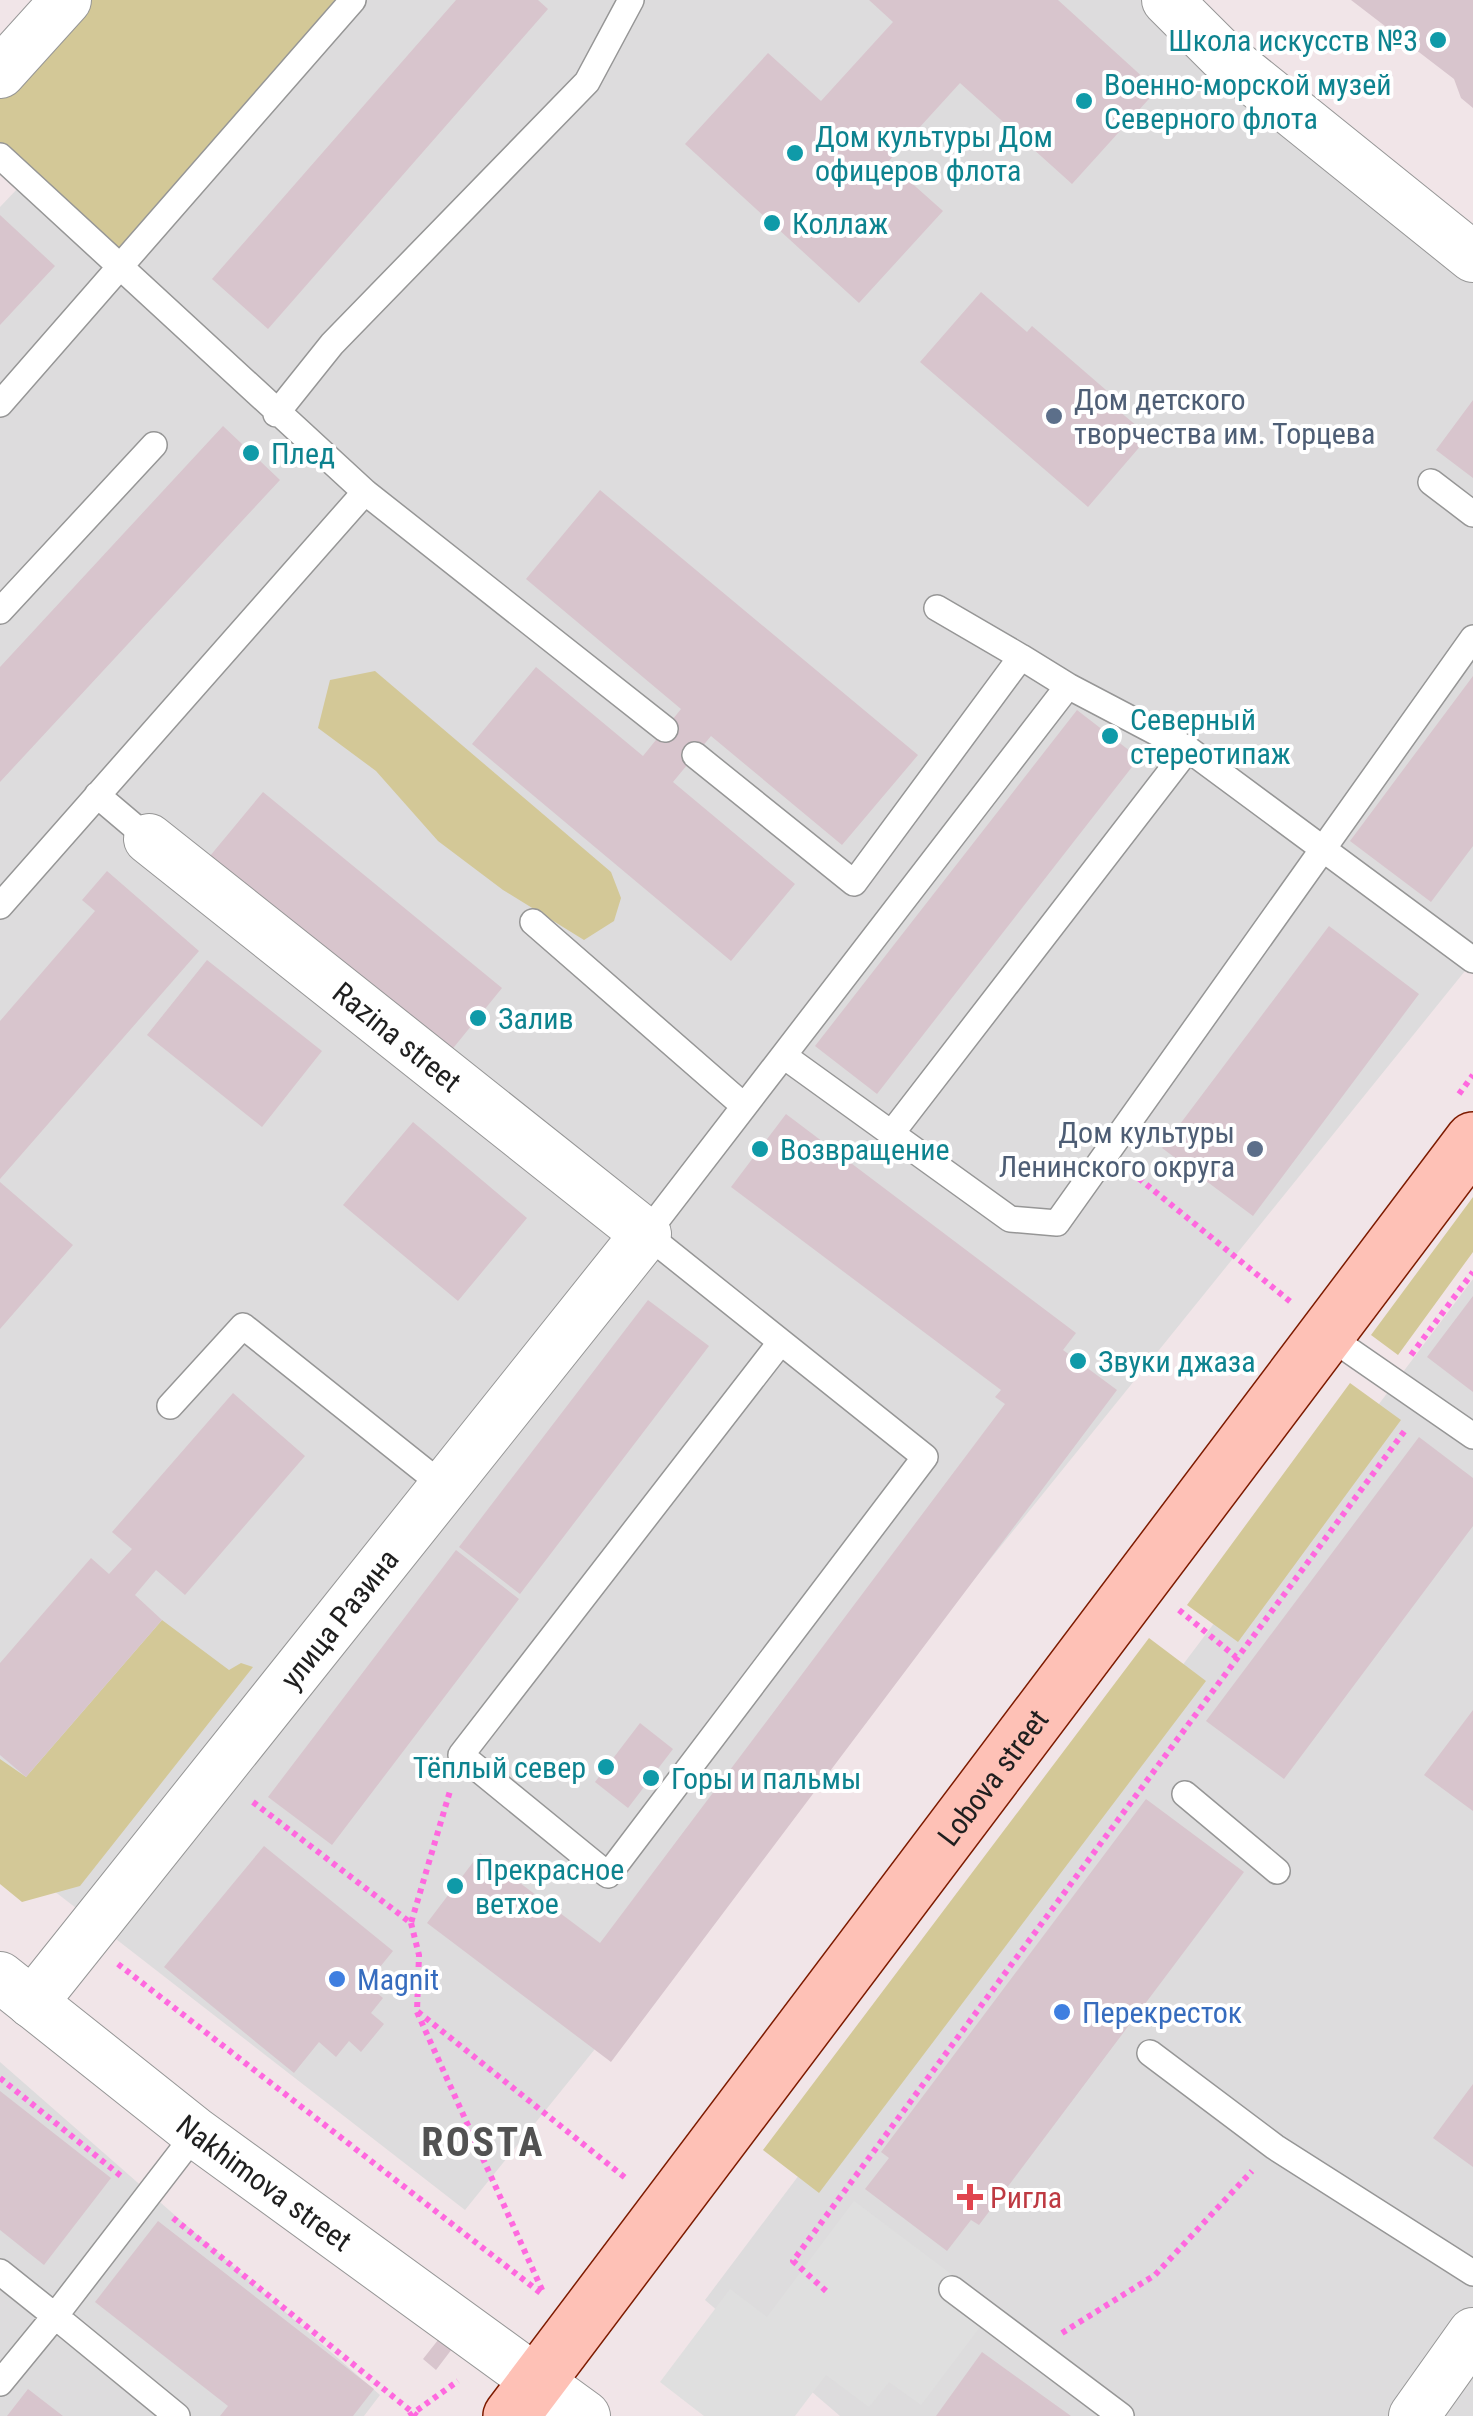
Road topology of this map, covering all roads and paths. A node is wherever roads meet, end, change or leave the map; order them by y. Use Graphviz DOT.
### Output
graph roads {
  1 [pos="66,0"];
  2 [pos="353,0"];
  3 [pos="632,0"];
  4 [pos="1167,0"];
  5 [pos="0,73"];
  6 [pos="0,156"];
  7 [pos="1473,257"];
  8 [pos="118,268"];
  9 [pos="0,404"];
  10 [pos="276,414"];
  11 [pos="154,444"];
  12 [pos="1431,482"];
  13 [pos="364,492"];
  14 [pos="1473,514"];
  15 [pos="938,608"];
  16 [pos="0,611"];
  17 [pos="1473,638"];
  18 [pos="1020,657"];
  19 [pos="1068,686"];
  20 [pos="665,730"];
  21 [pos="1188,749"];
  22 [pos="696,754"];
  23 [pos="97,795"];
  24 [pos="148,839"];
  25 [pos="1324,847"];
  26 [pos="0,906"];
  27 [pos="533,922"];
  28 [pos="1473,960"];
  29 [pos="784,1056"];
  30 [pos="744,1106"];
  31 [pos="891,1134"];
  32 [pos="1473,1140"];
  33 [pos="1106,1152"];
  34 [pos="646,1234"];
  35 [pos="1473,1272"];
  36 [pos="1312,1321"];
  37 [pos="780,1343"];
  38 [pos="1392,1382"];
  39 [pos="1424,1404"];
  40 [pos="170,1406"];
  41 [pos="1473,1436"];
  42 [pos="446,1488"];
  43 [pos="460,1755"];
  44 [pos="216,1774"];
  45 [pos="1185,1794"];
  46 [pos="1277,1871"];
  47 [pos="411,1924"];
  48 [pos="85,1939"];
  49 [pos="16,1990"];
  50 [pos="417,2011"];
  51 [pos="1150,2053"];
  52 [pos="0,2078"];
  53 [pos="196,2133"];
  54 [pos="1274,2147"];
  55 [pos="633,2184"];
  56 [pos="149,2198"];
  57 [pos="0,2272"];
  58 [pos="1473,2273"];
  59 [pos="952,2290"];
  60 [pos="826,2291"];
  61 [pos="55,2316"];
  62 [pos="1473,2333"];
  63 [pos="1031,2352"];
  64 [pos="0,2383"];
  65 [pos="515,2384"];
  66 [pos="413,2415"];
  67 [pos="177,2416"];
  68 [pos="584,2416"];
  69 [pos="1121,2416"];
  70 [pos="1414,2416"];
  1 -- 5 [label="street"];
  2 -- 8 [label="lane"];
  3 -- 10 [label="lane"];
  4 -- 7 [label="street"];
  6 -- 8 [label="lane"];
  8 -- 9 [label="lane"];
  8 -- 10 [label="lane"];
  10 -- 13 [label="lane"];
  11 -- 16 [label="lane"];
  12 -- 14 [label="lane"];
  13 -- 20 [label="lane"];
  13 -- 23 [label="lane"];
  15 -- 18 [label="lane"];
  17 -- 25 [label="lane"];
  18 -- 19 [label="lane"];
  18 -- 22 [label="lane"];
  19 -- 21 [label="lane"];
  19 -- 29 [label="lane"];
  21 -- 25 [label="lane"];
  21 -- 31 [label="lane"];
  23 -- 24 [label="lane"];
  23 -- 26 [label="lane"];
  24 -- 34 [label="street, Razina street"];
  25 -- 28 [label="lane"];
  25 -- 33 [label="lane"];
  27 -- 30 [label="lane"];
  29 -- 30 [label="lane"];
  29 -- 31 [label="lane"];
  30 -- 34 [label="lane"];
  31 -- 33 [label="lane"];
  32 -- 36 [label="street, Lobova street"];
  33 -- 36 [label="path"];
  34 -- 37 [label="lane"];
  34 -- 42 [label="street, улица Разина"];
  35 -- 38 [label="path"];
  36 -- 38 [label="lane"];
  36 -- 65 [label="street, Lobova street"];
  37 -- 43 [label="lane"];
  37 -- 43 [label="lane"];
  38 -- 39 [label="lane"];
  39 -- 41 [label="lane"];
  39 -- 60 [label="path"];
  40 -- 42 [label="lane"];
  42 -- 44 [label="street, улица Разина"];
  43 -- 47 [label="path"];
  44 -- 47 [label="path"];
  44 -- 48 [label="street, улица Разина"];
  45 -- 46 [label="lane"];
  47 -- 50 [label="path"];
  48 -- 49 [label="street, улица Разина"];
  48 -- 50 [label="path"];
  49 -- 53 [label="street, Nakhimova street"];
  50 -- 55 [label="path"];
  51 -- 54 [label="lane"];
  52 -- 56 [label="path"];
  53 -- 56 [label="lane"];
  53 -- 65 [label="street, Nakhimova street"];
  54 -- 58 [label="lane"];
  54 -- 63 [label="path"];
  56 -- 61 [label="lane"];
  56 -- 66 [label="path"];
  57 -- 61 [label="lane"];
  59 -- 63 [label="lane"];
  61 -- 64 [label="lane"];
  61 -- 67 [label="lane"];
  62 -- 70 [label="street"];
  63 -- 69 [label="lane"];
  65 -- 66 [label="path"];
  65 -- 68 [label="street, Nakhimova street"];
}
